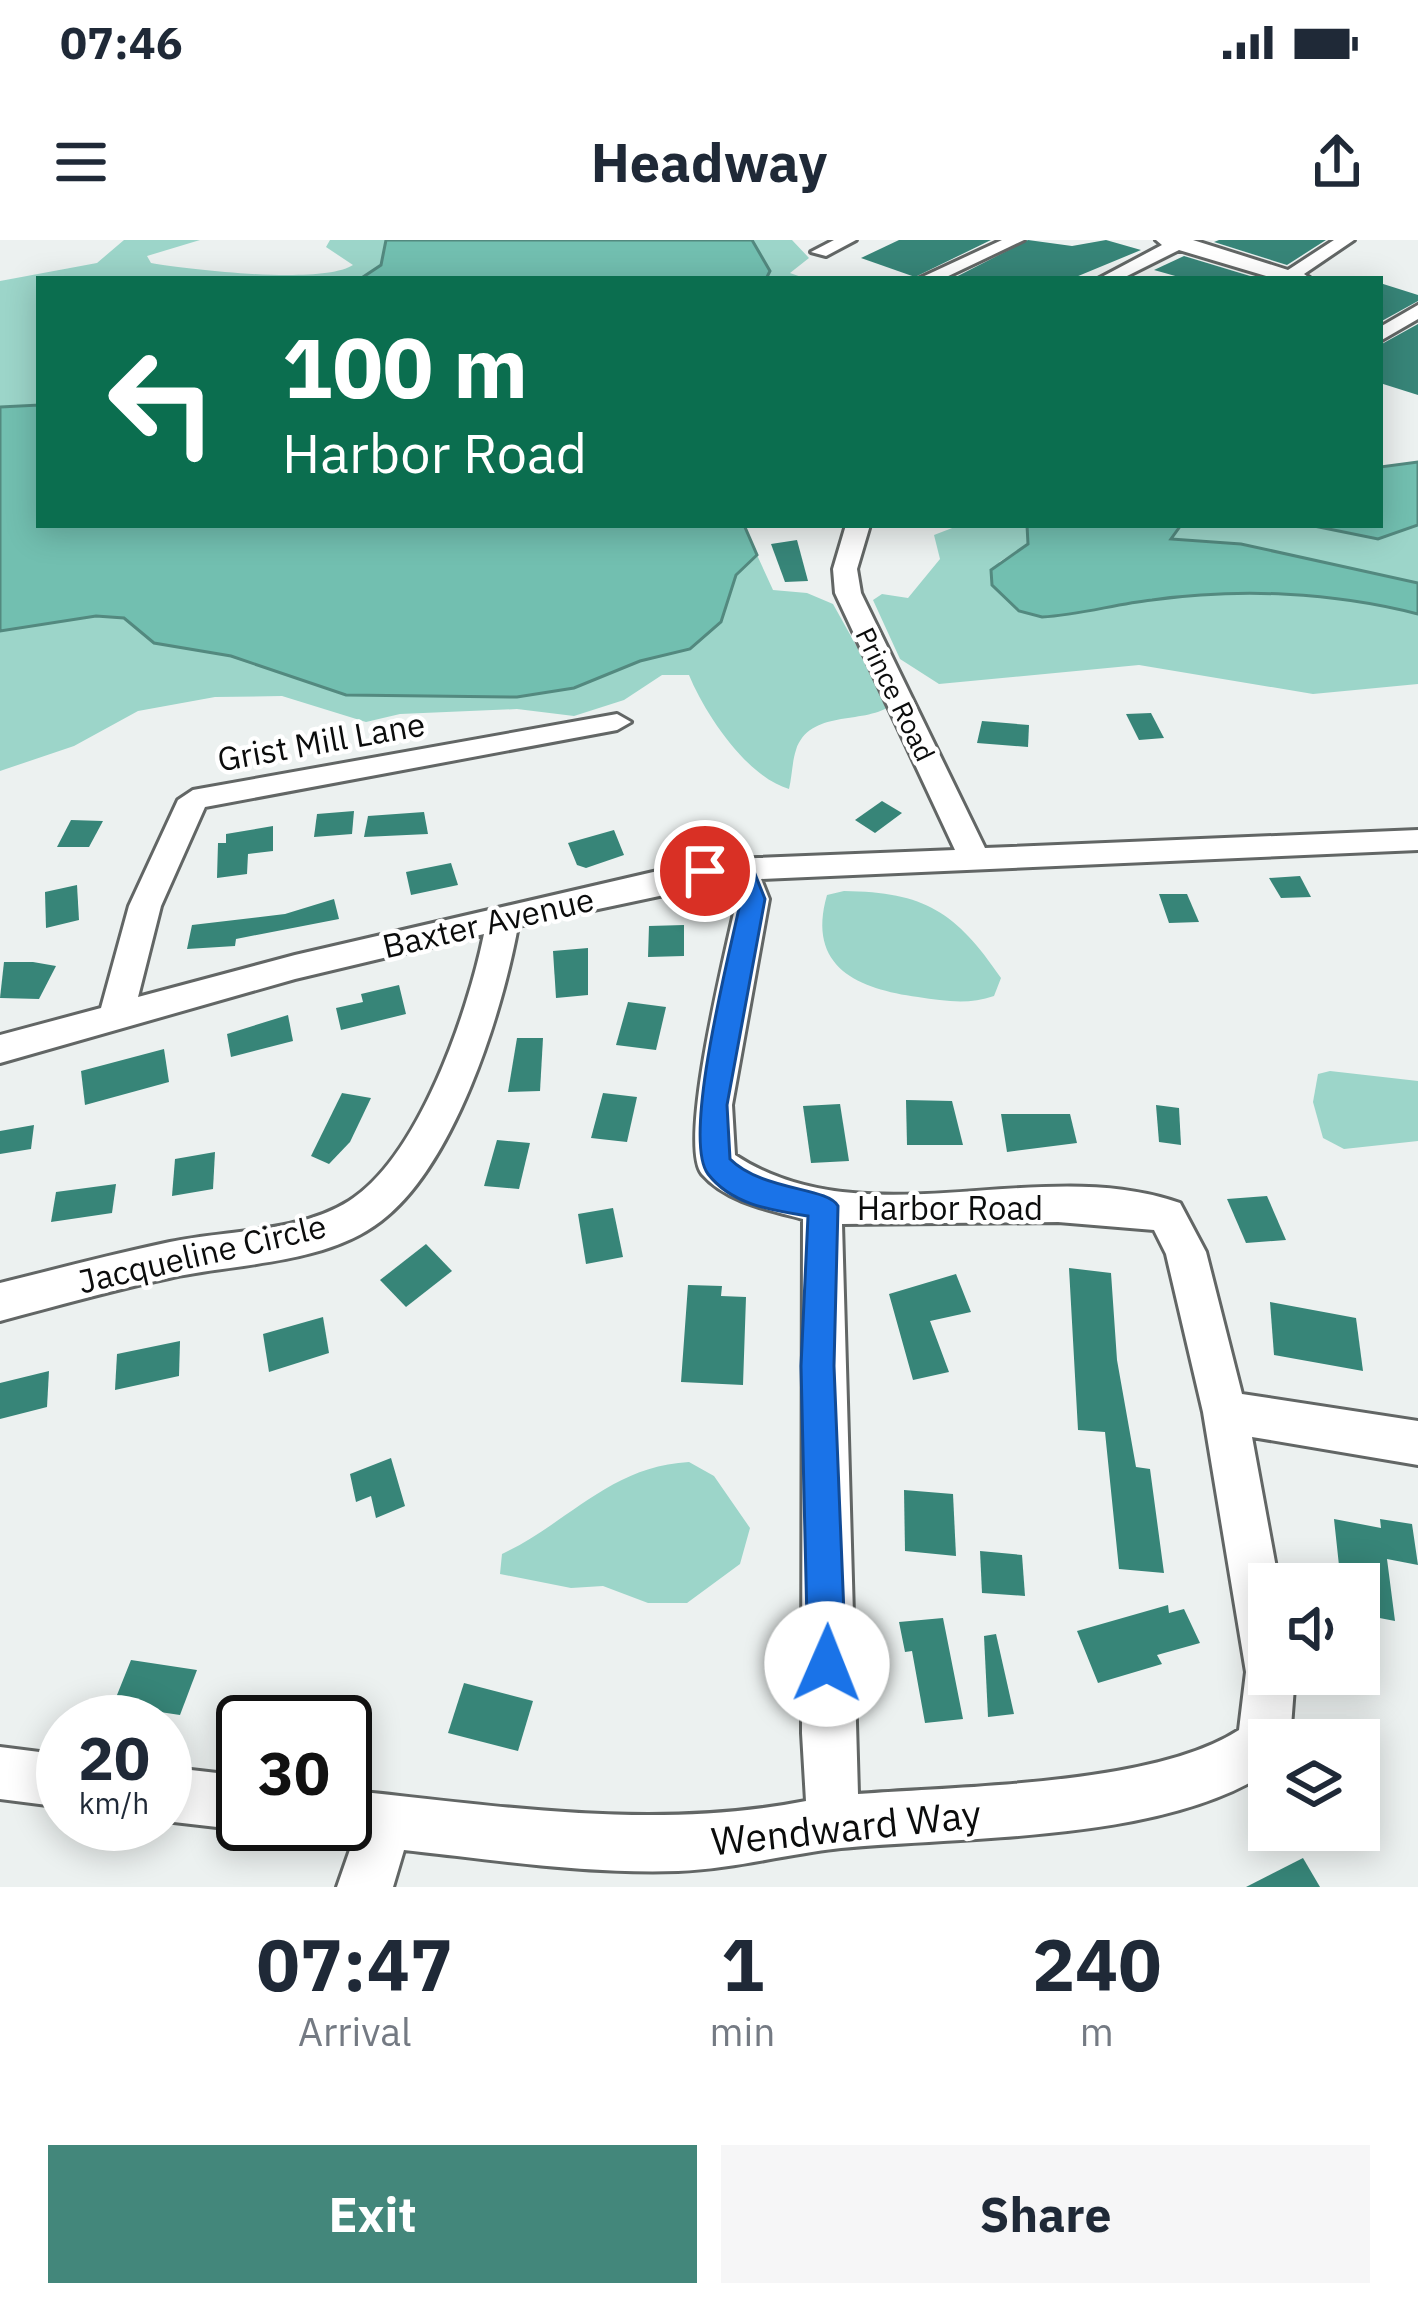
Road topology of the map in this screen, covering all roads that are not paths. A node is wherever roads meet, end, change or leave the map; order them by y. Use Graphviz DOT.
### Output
graph roads {
  1 [pos="848,240"];
  2 [pos="1016,240"];
  3 [pos="1346,240"];
  4 [pos="1175,241"];
  5 [pos="820,252"];
  6 [pos="934,276"];
  7 [pos="1112,276"];
  8 [pos="1286,276"];
  9 [pos="1295,276"];
  10 [pos="1383,303"];
  11 [pos="1417,312"];
  12 [pos="1383,333"];
  13 [pos="858,528"];
  14 [pos="617,722"];
  15 [pos="1418,840"];
  16 [pos="974,858"];
  17 [pos="741,869"];
  18 [pos="503,920"];
  19 [pos="116,1017"];
  20 [pos="0,1049"];
  21 [pos="823,1206"];
  22 [pos="1186,1252"];
  23 [pos="0,1302"];
  24 [pos="1226,1412"];
  25 [pos="1418,1443"];
  26 [pos="1252,1563"];
  27 [pos="1268,1695"];
  28 [pos="0,1773"];
  29 [pos="36,1778"];
  30 [pos="372,1820"];
  31 [pos="836,1822"];
  32 [pos="365,1851"];
  33 [pos="365,1887"];
  1 -- 5 [label="street"];
  2 -- 6 [label="street"];
  3 -- 9 [label="street"];
  4 -- 7 [label="street"];
  4 -- 8 [label="street"];
  10 -- 11 [label="street"];
  11 -- 12 [label="street"];
  13 -- 16 [label="street, Prince Road"];
  14 -- 19 [label="street, Grist Mill Lane"];
  15 -- 16 [label="street, Baxter Avenue"];
  16 -- 17 [label="street, Baxter Avenue"];
  17 -- 18 [label="street, Baxter Avenue"];
  17 -- 21 [label="street, Harbor Road"];
  18 -- 19 [label="street, Baxter Avenue"];
  18 -- 23 [label="street, Jacqueline Circle"];
  19 -- 20 [label="street, Baxter Avenue"];
  21 -- 22 [label="street, Harbor Road"];
  21 -- 31 [label="street"];
  22 -- 24 [label="street, Wendward Way"];
  24 -- 25 [label="street"];
  24 -- 26 [label="street, Wendward Way"];
  27 -- 31 [label="street, Wendward Way"];
  28 -- 29 [label="street"];
  30 -- 31 [label="street, Wendward Way"];
  32 -- 33 [label="street"];
}
